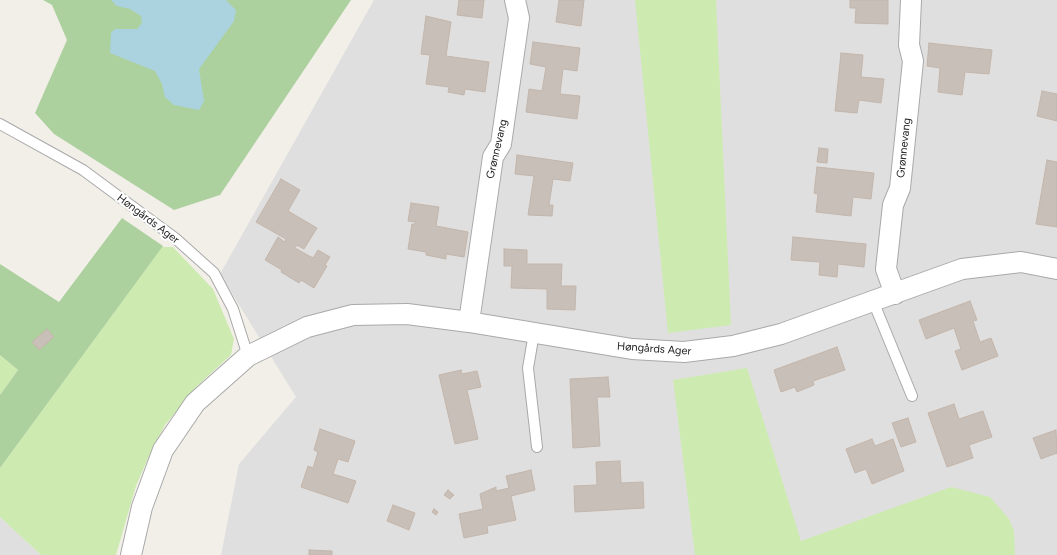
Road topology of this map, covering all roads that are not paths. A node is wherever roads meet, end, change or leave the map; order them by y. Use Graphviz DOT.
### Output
graph roads {
  1 [pos="515,0"];
  2 [pos="911,0"];
  3 [pos="0,124"];
  4 [pos="1057,270"];
  5 [pos="895,294"];
  6 [pos="873,301"];
  7 [pos="469,322"];
  8 [pos="534,333"];
  9 [pos="248,356"];
  10 [pos="912,396"];
  11 [pos="537,448"];
  12 [pos="131,555"];
  1 -- 7 [label="street, Grønnevang"];
  2 -- 5 [label="street, Grønnevang"];
  3 -- 9 [label="lane, Høngårds Ager"];
  4 -- 5 [label="street, Høngårds Ager"];
  5 -- 6 [label="street, Høngårds Ager"];
  6 -- 8 [label="street, Høngårds Ager"];
  6 -- 10 [label="lane"];
  7 -- 8 [label="street, Høngårds Ager"];
  7 -- 9 [label="street, Høngårds Ager"];
  8 -- 11 [label="lane"];
  9 -- 12 [label="street, Høngårds Ager"];
}
